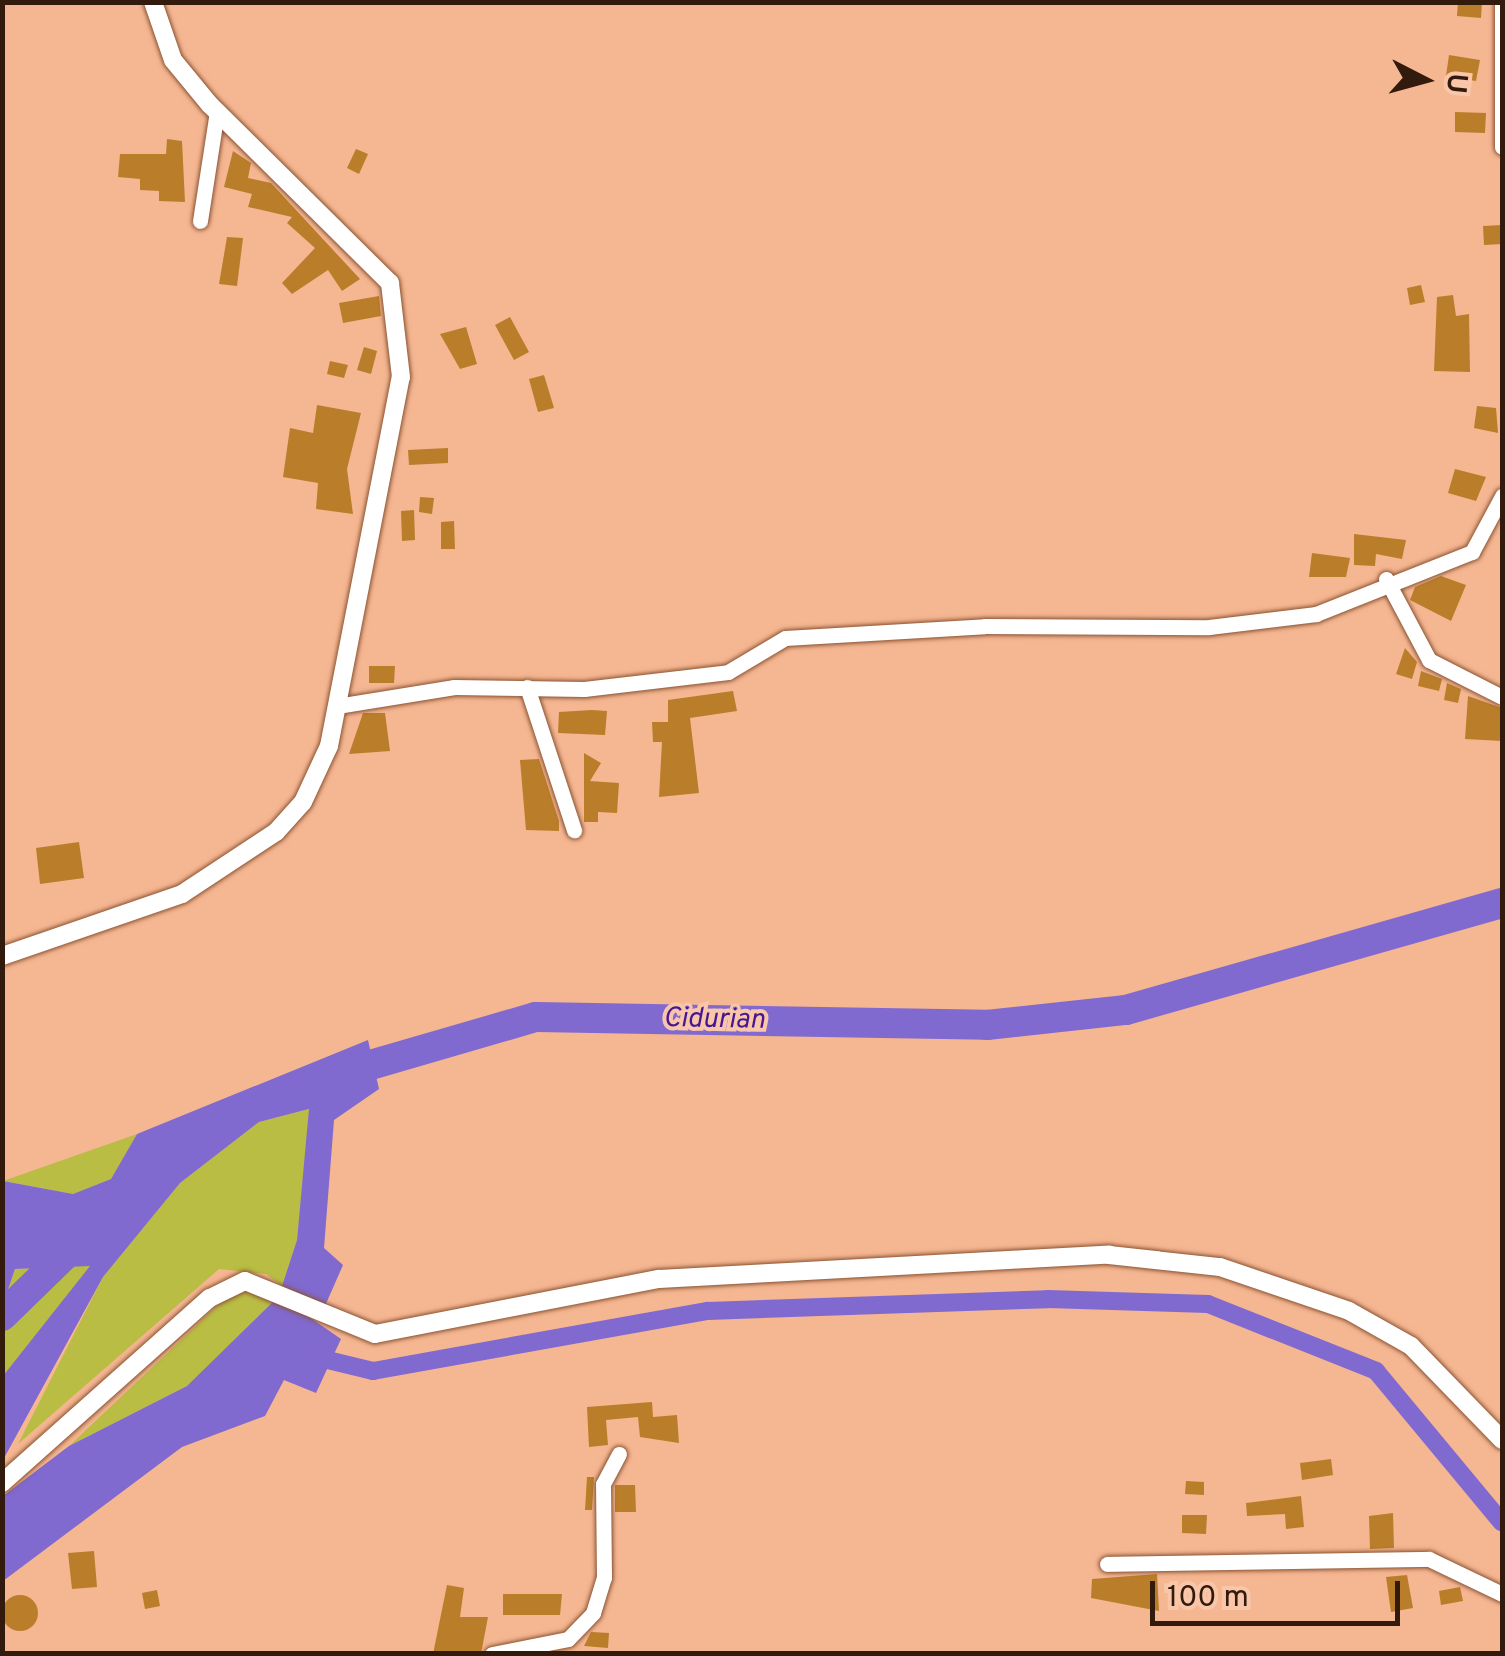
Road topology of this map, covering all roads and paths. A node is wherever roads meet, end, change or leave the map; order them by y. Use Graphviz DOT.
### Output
graph roads {
  1 [pos="153,2"];
  2 [pos="1502,2"];
  3 [pos="217,112"];
  4 [pos="1502,148"];
  5 [pos="200,221"];
  6 [pos="1502,496"];
  7 [pos="1386,580"];
  8 [pos="526,687"];
  9 [pos="1502,697"];
  10 [pos="337,706"];
  11 [pos="574,830"];
  12 [pos="2,956"];
  13 [pos="1502,1440"];
  14 [pos="619,1454"];
  15 [pos="2,1482"];
  16 [pos="1107,1564"];
  17 [pos="1502,1594"];
  18 [pos="492,1654"];
  1 -- 3 [label="street"];
  2 -- 4 [label="street"];
  3 -- 5 [label="street"];
  3 -- 10 [label="street"];
  6 -- 7 [label="street"];
  7 -- 8 [label="street"];
  7 -- 9 [label="street"];
  8 -- 10 [label="street"];
  8 -- 11 [label="street"];
  10 -- 12 [label="street"];
  13 -- 15 [label="street"];
  14 -- 18 [label="street"];
  16 -- 17 [label="street"];
}
